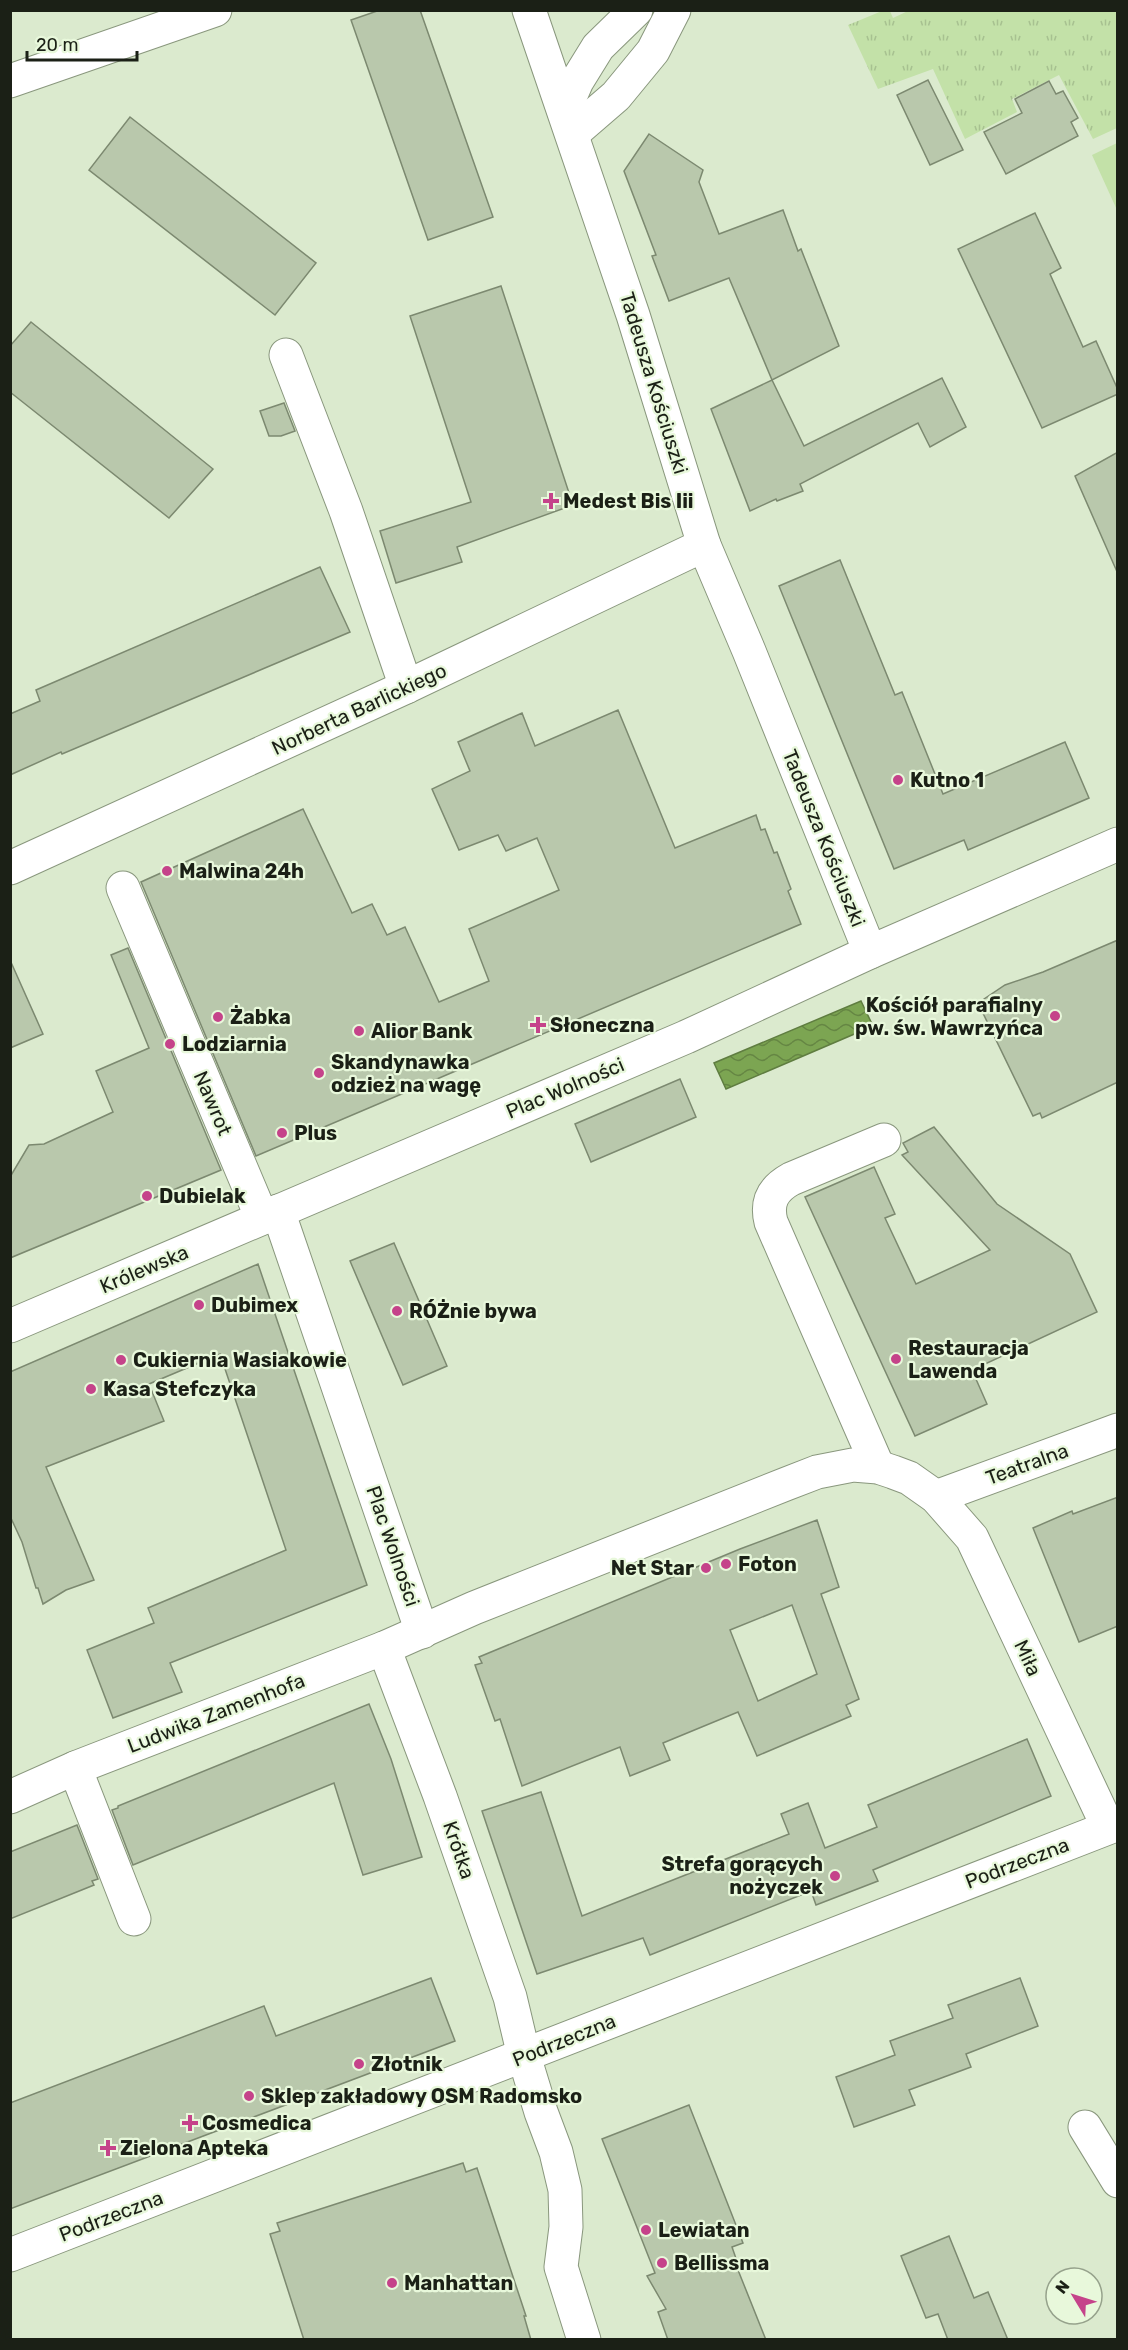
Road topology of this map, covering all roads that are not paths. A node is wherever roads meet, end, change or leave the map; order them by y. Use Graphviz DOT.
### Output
graph roads {
  1 [pos="215,10"];
  2 [pos="529,10"];
  3 [pos="636,10"];
  4 [pos="674,10"];
  5 [pos="10,81"];
  6 [pos="568,122"];
  7 [pos="286,355"];
  8 [pos="704,545"];
  9 [pos="406,687"];
  10 [pos="1118,844"];
  11 [pos="10,868"];
  12 [pos="123,888"];
  13 [pos="870,952"];
  14 [pos="884,1140"];
  15 [pos="270,1215"];
  16 [pos="10,1326"];
  17 [pos="1118,1430"];
  18 [pos="878,1467"];
  19 [pos="936,1497"];
  20 [pos="422,1632"];
  21 [pos="384,1648"];
  22 [pos="75,1768"];
  23 [pos="10,1797"];
  24 [pos="1113,1826"];
  25 [pos="134,1919"];
  26 [pos="524,2056"];
  27 [pos="1085,2127"];
  28 [pos="1118,2181"];
  29 [pos="10,2255"];
  30 [pos="584,2340"];
  1 -- 5 [label="street"];
  2 -- 6 [label="street, Tadeusza Kościuszki"];
  3 -- 6 [label="street"];
  4 -- 6 [label="street"];
  6 -- 8 [label="street, Tadeusza Kościuszki"];
  7 -- 9 [label="street"];
  8 -- 9 [label="street, Norberta Barlickiego"];
  8 -- 13 [label="street, Tadeusza Kościuszki"];
  9 -- 11 [label="street, Norberta Barlickiego"];
  10 -- 13 [label="street, Plac Wolności"];
  12 -- 15 [label="street, Nawrot"];
  13 -- 15 [label="street, Plac Wolności"];
  14 -- 18 [label="street"];
  15 -- 16 [label="street, Królewska"];
  15 -- 20 [label="street, Plac Wolności"];
  17 -- 19 [label="street, Teatralna"];
  18 -- 19 [label="street, Plac Wolności"];
  18 -- 20 [label="street, Plac Wolności"];
  19 -- 24 [label="street, Miła"];
  20 -- 21 [label="street, Ludwika Zamenhofa"];
  21 -- 22 [label="street, Ludwika Zamenhofa"];
  21 -- 26 [label="street, Krótka"];
  22 -- 23 [label="street, Ludwika Zamenhofa"];
  22 -- 25 [label="street"];
  24 -- 26 [label="street, Podrzeczna"];
  26 -- 29 [label="street, Podrzeczna"];
  26 -- 30 [label="street, Krótka"];
  27 -- 28 [label="street"];
}
